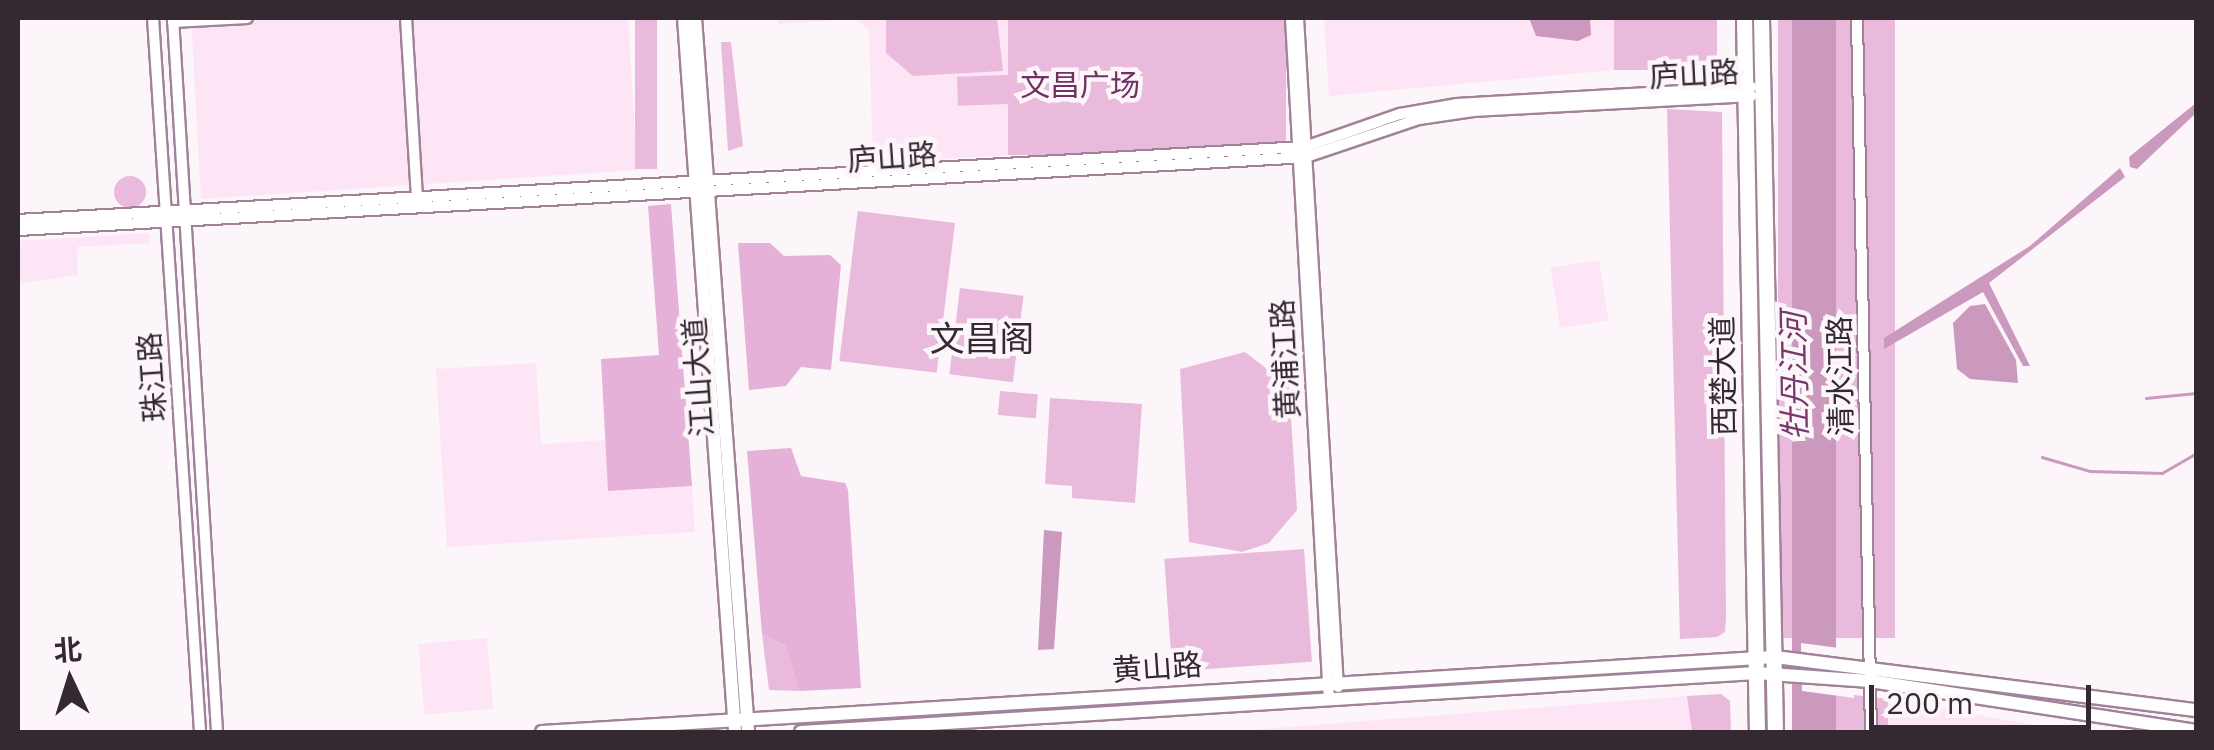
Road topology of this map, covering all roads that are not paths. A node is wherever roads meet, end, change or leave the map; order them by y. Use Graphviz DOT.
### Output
graph roads {
  1 [pos="154,18"];
  2 [pos="247,18"];
  3 [pos="406,18"];
  4 [pos="684,18"];
  5 [pos="695,18"];
  6 [pos="1290,18"];
  7 [pos="1298,18"];
  8 [pos="1744,18"];
  9 [pos="1761,18"];
  10 [pos="1857,18"];
  11 [pos="173,20"];
  12 [pos="1763,91"];
  13 [pos="1745,92"];
  14 [pos="1302,152"];
  15 [pos="702,189"];
  16 [pos="417,200"];
  17 [pos="184,217"];
  18 [pos="166,218"];
  19 [pos="18,220"];
  20 [pos="18,230"];
  21 [pos="189,298"];
  22 [pos="171,299"];
  23 [pos="203,499"];
  24 [pos="185,500"];
  25 [pos="209,591"];
  26 [pos="190,592"];
  27 [pos="1864,664"];
  28 [pos="1757,665"];
  29 [pos="1774,665"];
  30 [pos="1864,680"];
  31 [pos="1333,681"];
  32 [pos="1334,698"];
  33 [pos="2191,710"];
  34 [pos="741,726"];
  35 [pos="2189,731"];
  36 [pos="200,732"];
  37 [pos="217,732"];
  38 [pos="542,732"];
  39 [pos="801,732"];
  40 [pos="1757,732"];
  41 [pos="1775,732"];
  42 [pos="1871,732"];
  1 -- 18 [label="street, 珠江路"];
  2 -- 11 [label="street"];
  3 -- 16 [label="street"];
  4 -- 15 [label="main road, 江山大道"];
  5 -- 15 [label="main road, 江山大道"];
  6 -- 14 [label="street, 黄浦江路"];
  7 -- 14 [label="street, 黄浦江路"];
  8 -- 13 [label="highway, 西楚大道"];
  9 -- 12 [label="highway, 西楚大道"];
  10 -- 27 [label="street, 清水江路"];
  11 -- 17 [label="street, 珠江路"];
  12 -- 13 [label="street, 庐山路"];
  12 -- 29 [label="highway, 西楚大道"];
  13 -- 14 [label="street, 庐山路"];
  13 -- 28 [label="highway, 西楚大道"];
  14 -- 15 [label="street, 庐山路"];
  14 -- 31 [label="street, 黄浦江路"];
  15 -- 16 [label="street, 庐山路"];
  15 -- 17 [label="street, 庐山路"];
  15 -- 34 [label="main road, 江山大道"];
  16 -- 17 [label="street, 庐山路"];
  17 -- 18 [label="street, 庐山路"];
  17 -- 21 [label="street, 珠江路"];
  18 -- 19 [label="street, 庐山路"];
  18 -- 20 [label="street, 庐山路"];
  18 -- 22 [label="street, 珠江路"];
  21 -- 22 [label="street"];
  21 -- 23 [label="street, 珠江路"];
  22 -- 24 [label="street, 珠江路"];
  23 -- 24 [label="street"];
  23 -- 25 [label="street, 珠江路"];
  24 -- 26 [label="street, 珠江路"];
  25 -- 26 [label="street"];
  25 -- 37 [label="street, 珠江路"];
  26 -- 36 [label="street, 珠江路"];
  27 -- 29 [label="main road"];
  27 -- 30 [label="street, 清水江路"];
  27 -- 33 [label="main road"];
  28 -- 29 [label="main road, 黄山路"];
  28 -- 31 [label="main road, 黄山路"];
  28 -- 32 [label="main road, 黄山路"];
  28 -- 40 [label="highway, 西楚大道"];
  29 -- 30 [label="main road"];
  29 -- 41 [label="highway, 西楚大道"];
  30 -- 35 [label="main road"];
  30 -- 42 [label="street, 清水江路"];
  31 -- 32 [label="street, 黄浦江路"];
  31 -- 34 [label="main road, 黄山路"];
  32 -- 39 [label="main road, 黄山路"];
  33 -- 35 [label="street"];
  34 -- 38 [label="main road, 黄山路"];
}
